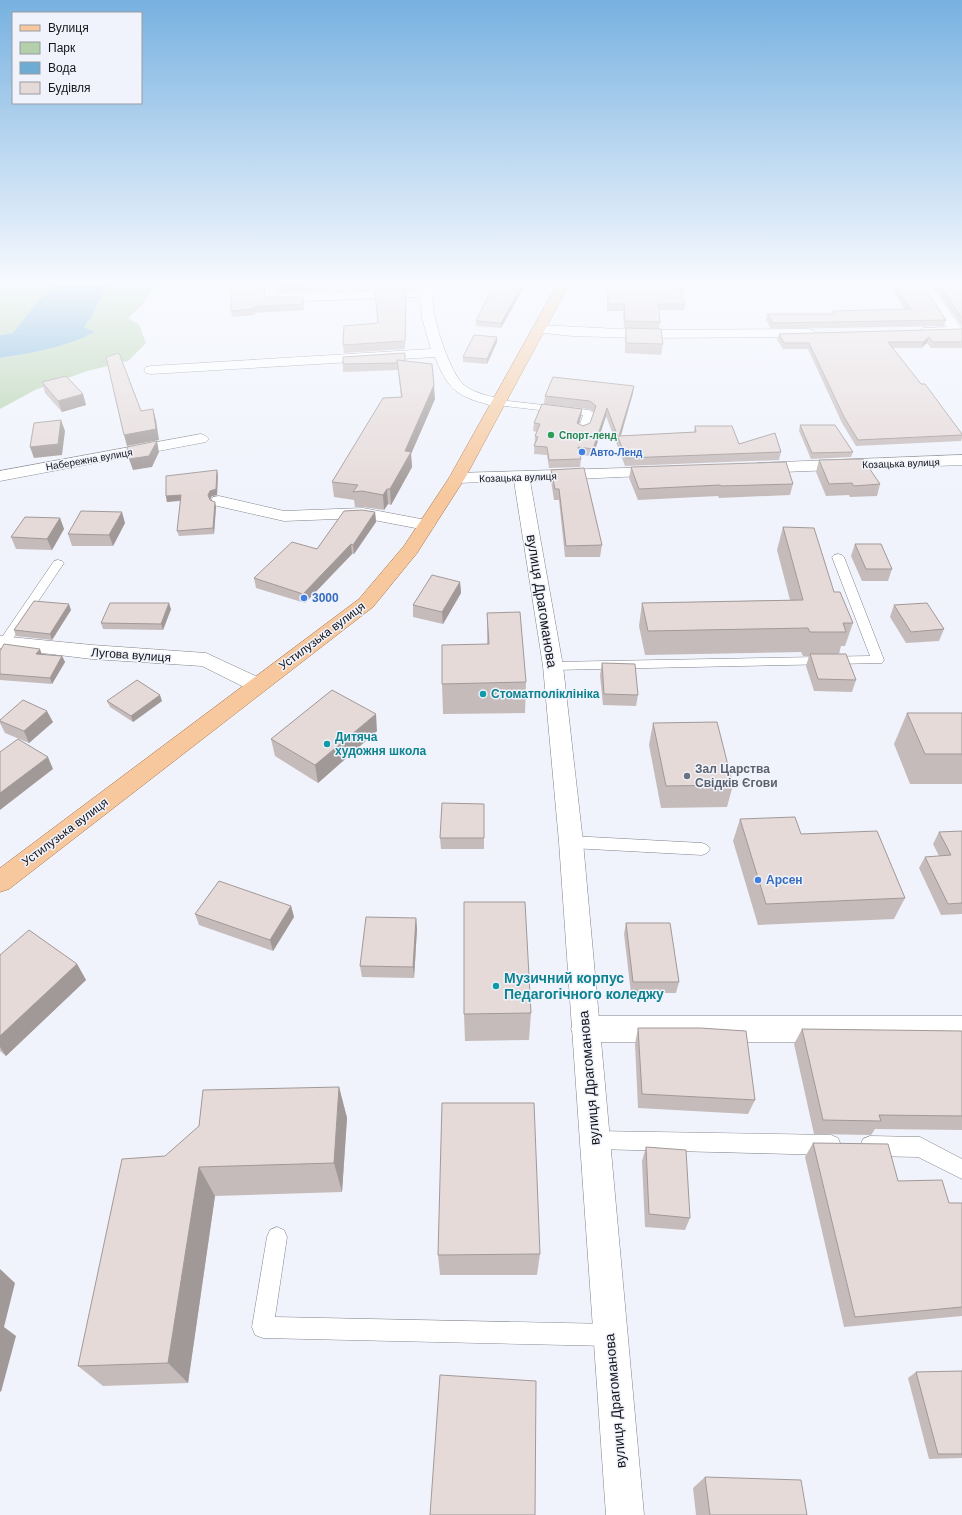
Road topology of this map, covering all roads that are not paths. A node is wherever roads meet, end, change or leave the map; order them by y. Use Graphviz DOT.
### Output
graph roads {
  1 [pos="392,356"];
  2 [pos="440,356"];
  3 [pos="525,356"];
  4 [pos="151,370"];
  5 [pos="499,403"];
  6 [pos="583,430"];
  7 [pos="201,439"];
  8 [pos="962,460"];
  9 [pos="740,468"];
  10 [pos="677,471"];
  11 [pos="0,476"];
  12 [pos="521,477"];
  13 [pos="457,478"];
  14 [pos="219,501"];
  15 [pos="426,525"];
  16 [pos="838,557"];
  17 [pos="58,563"];
  18 [pos="2,643"];
  19 [pos="553,666"];
  20 [pos="258,685"];
  21 [pos="570,842"];
  22 [pos="702,849"];
  23 [pos="0,882"];
  24 [pos="585,1029"];
  25 [pos="962,1029"];
  26 [pos="594,1140"];
  27 [pos="962,1169"];
  28 [pos="277,1236"];
  29 [pos="610,1335"];
  30 [pos="625,1515"];
  1 -- 4 [label="street"];
  2 -- 5 [label="street"];
  3 -- 5 [label="main road, Устилузька вулиця"];
  5 -- 6 [label="lane"];
  5 -- 13 [label="main road, Устилузька вулиця"];
  7 -- 11 [label="street, Набережна вулиця"];
  8 -- 9 [label="street, Козацька вулиця"];
  10 -- 12 [label="street, Козацька вулиця"];
  12 -- 13 [label="street, Козацька вулиця"];
  12 -- 19 [label="street, вулиця Драгоманова"];
  13 -- 15 [label="main road, Устилузька вулиця"];
  14 -- 15 [label="street"];
  15 -- 20 [label="main road, Устилузька вулиця"];
  16 -- 19 [label="lane"];
  17 -- 18 [label="lane"];
  18 -- 20 [label="street, Лугова вулиця"];
  19 -- 21 [label="street, вулиця Драгоманова"];
  20 -- 23 [label="main road, Устилузька вулиця"];
  21 -- 22 [label="lane"];
  21 -- 24 [label="street, вулиця Драгоманова"];
  24 -- 25 [label="street"];
  24 -- 26 [label="street, вулиця Драгоманова"];
  26 -- 27 [label="lane"];
  26 -- 29 [label="street, вулиця Драгоманова"];
  28 -- 29 [label="lane"];
  29 -- 30 [label="street, вулиця Драгоманова"];
}
